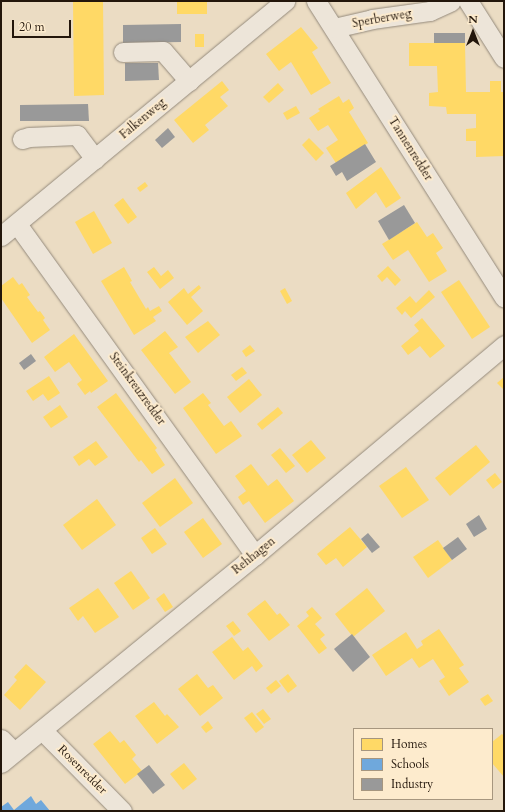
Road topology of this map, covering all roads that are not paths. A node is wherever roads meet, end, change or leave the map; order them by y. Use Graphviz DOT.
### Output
graph roads {
  1 [pos="285,1"];
  2 [pos="316,1"];
  3 [pos="452,1"];
  4 [pos="468,1"];
  5 [pos="334,28"];
  6 [pos="124,52"];
  7 [pos="504,58"];
  8 [pos="189,81"];
  9 [pos="22,139"];
  10 [pos="96,159"];
  11 [pos="17,224"];
  12 [pos="1,236"];
  13 [pos="504,297"];
  14 [pos="504,345"];
  15 [pos="255,555"];
  16 [pos="42,730"];
  17 [pos="5,752"];
  18 [pos="122,811"];
  1 -- 8 [label="street, Falkenweg"];
  2 -- 5 [label="street, Tannenredder"];
  3 -- 5 [label="street, Sperberweg"];
  4 -- 7 [label="street"];
  5 -- 13 [label="street, Tannenredder"];
  6 -- 8 [label="street"];
  8 -- 10 [label="street, Falkenweg"];
  9 -- 10 [label="street"];
  10 -- 11 [label="street, Falkenweg"];
  11 -- 12 [label="street, Falkenweg"];
  11 -- 15 [label="street, Steinkreuzredder"];
  14 -- 15 [label="street, Rehhagen"];
  15 -- 16 [label="street, Rehhagen"];
  16 -- 17 [label="street, Rehhagen"];
  16 -- 18 [label="street, Rosenredder"];
}
